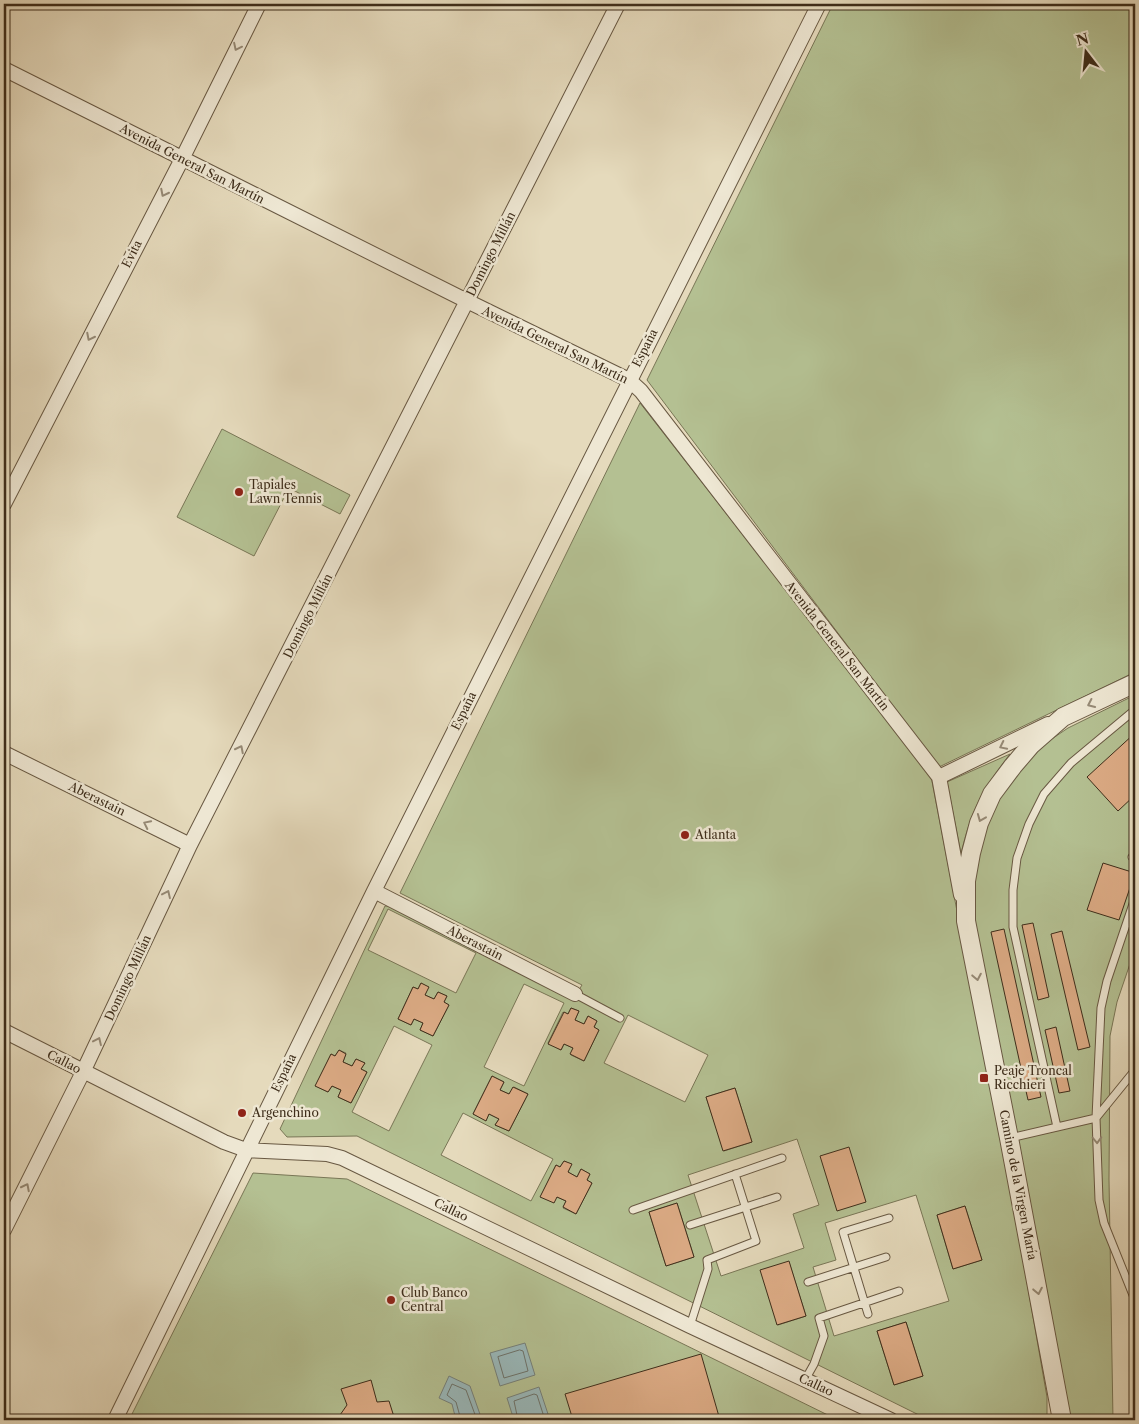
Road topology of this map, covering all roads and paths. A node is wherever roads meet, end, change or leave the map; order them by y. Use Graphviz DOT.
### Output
graph roads {
  1 [pos="259,4"];
  2 [pos="618,4"];
  3 [pos="819,4"];
  4 [pos="4,69"];
  5 [pos="182,159"];
  6 [pos="467,301"];
  7 [pos="629,380"];
  8 [pos="4,504"];
  9 [pos="1135,683"];
  10 [pos="1131,713"];
  11 [pos="1063,717"];
  12 [pos="4,752"];
  13 [pos="939,778"];
  14 [pos="190,845"];
  15 [pos="374,892"];
  16 [pos="1135,898"];
  17 [pos="966,921"];
  18 [pos="576,994"];
  19 [pos="620,1018"];
  20 [pos="4,1031"];
  21 [pos="1135,1070"];
  22 [pos="83,1072"];
  23 [pos="1096,1118"];
  24 [pos="1057,1127"];
  25 [pos="1009,1138"];
  26 [pos="246,1150"];
  27 [pos="782,1158"];
  28 [pos="735,1174"];
  29 [pos="777,1197"];
  30 [pos="745,1206"];
  31 [pos="633,1210"];
  32 [pos="889,1218"];
  33 [pos="690,1225"];
  34 [pos="4,1230"];
  35 [pos="886,1257"];
  36 [pos="854,1268"];
  37 [pos="808,1282"];
  38 [pos="899,1291"];
  39 [pos="1135,1300"];
  40 [pos="865,1303"];
  41 [pos="868,1314"];
  42 [pos="690,1326"];
  43 [pos="806,1380"];
  44 [pos="115,1420"];
  45 [pos="891,1420"];
  46 [pos="1062,1420"];
  1 -- 5 [label="street, Evita, one-way"];
  2 -- 6 [label="street, Domingo Millán"];
  3 -- 7 [label="street, España"];
  4 -- 5 [label="street, Avenida General San Martín"];
  5 -- 6 [label="street, Avenida General San Martín"];
  5 -- 8 [label="street, Evita, one-way"];
  6 -- 7 [label="street, Avenida General San Martín"];
  14 -- 6 [label="street, Domingo Millán, one-way"];
  7 -- 13 [label="street, Avenida General San Martín"];
  7 -- 15 [label="street, España"];
  9 -- 11 [label="street, Camino de la Virgen María, one-way"];
  10 -- 24 [label="lane"];
  11 -- 13 [label="street, Camino de la Virgen María, one-way"];
  11 -- 17 [label="street, Camino de la Virgen María, one-way"];
  14 -- 12 [label="street, Aberastain, one-way"];
  13 -- 17 [label="street, Camino de la Virgen María"];
  22 -- 14 [label="street, Domingo Millán, one-way"];
  15 -- 18 [label="street, Aberastain"];
  15 -- 26 [label="street, España"];
  16 -- 23 [label="lane"];
  17 -- 25 [label="street, Camino de la Virgen María, one-way"];
  18 -- 19 [label="lane"];
  20 -- 22 [label="street, Callao"];
  21 -- 23 [label="lane"];
  22 -- 26 [label="street, Callao"];
  34 -- 22 [label="street, Domingo Millán, one-way"];
  23 -- 24 [label="lane"];
  23 -- 39 [label="lane, one-way"];
  24 -- 25 [label="lane"];
  25 -- 46 [label="street, Camino de la Virgen María, one-way"];
  26 -- 42 [label="street, Callao"];
  26 -- 44 [label="street, España"];
  27 -- 28 [label="lane"];
  28 -- 30 [label="lane"];
  28 -- 31 [label="lane"];
  29 -- 30 [label="lane"];
  30 -- 33 [label="lane"];
  30 -- 42 [label="lane"];
  32 -- 36 [label="lane"];
  35 -- 36 [label="lane"];
  36 -- 37 [label="lane"];
  36 -- 40 [label="lane"];
  38 -- 40 [label="lane"];
  40 -- 41 [label="lane"];
  40 -- 43 [label="lane"];
  42 -- 43 [label="street, Callao"];
  43 -- 45 [label="street, Callao"];
}
